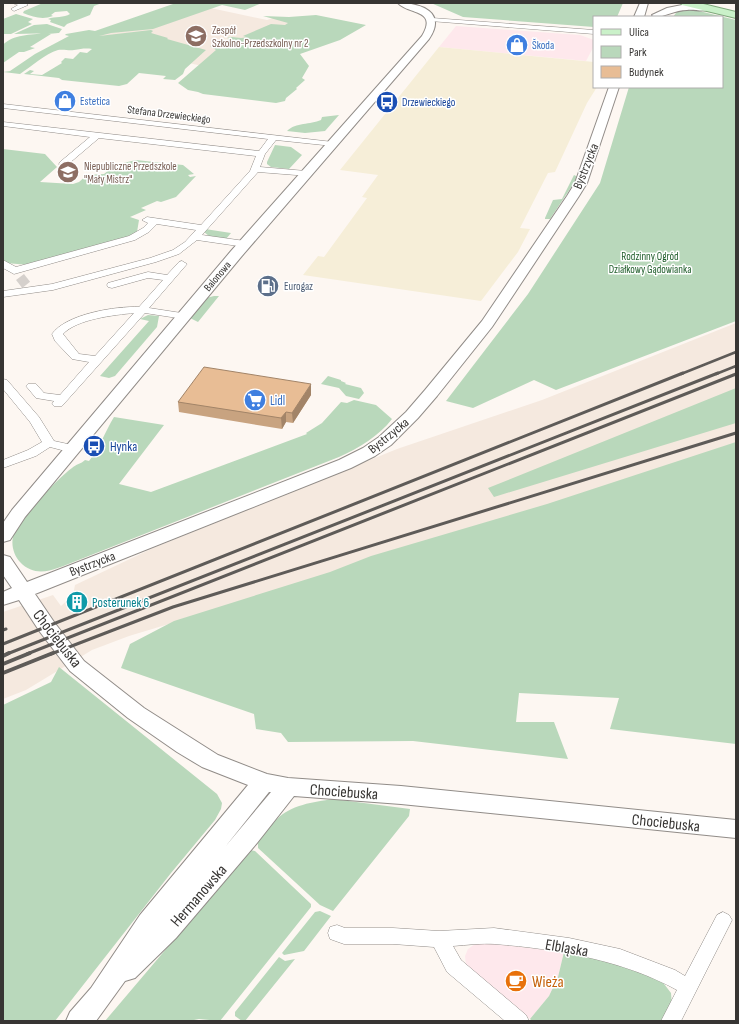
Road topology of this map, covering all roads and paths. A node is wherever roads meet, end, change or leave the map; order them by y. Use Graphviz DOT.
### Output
graph roads {
  1 [pos="402,3"];
  2 [pos="644,3"];
  3 [pos="686,3"];
  4 [pos="729,3"];
  5 [pos="28,4"];
  6 [pos="660,4"];
  7 [pos="736,5"];
  8 [pos="15,6"];
  9 [pos="707,8"];
  10 [pos="736,15"];
  11 [pos="639,16"];
  12 [pos="656,16"];
  13 [pos="432,20"];
  14 [pos="593,32"];
  15 [pos="614,88"];
  16 [pos="3,106"];
  17 [pos="3,124"];
  18 [pos="122,129"];
  19 [pos="97,135"];
  20 [pos="274,137"];
  21 [pos="333,144"];
  22 [pos="261,154"];
  23 [pos="63,164"];
  24 [pos="256,169"];
  25 [pos="306,174"];
  26 [pos="203,228"];
  27 [pos="195,237"];
  28 [pos="245,244"];
  29 [pos="3,263"];
  30 [pos="182,264"];
  31 [pos="170,278"];
  32 [pos="112,285"];
  33 [pos="3,294"];
  34 [pos="142,310"];
  35 [pos="184,316"];
  36 [pos="97,360"];
  37 [pos="3,382"];
  38 [pos="32,386"];
  39 [pos="49,443"];
  40 [pos="73,449"];
  41 [pos="3,464"];
  42 [pos="3,536"];
  43 [pos="3,560"];
  44 [pos="23,591"];
  45 [pos="3,599"];
  46 [pos="276,784"];
  47 [pos="736,829"];
  48 [pos="723,920"];
  49 [pos="337,933"];
  50 [pos="439,939"];
  51 [pos="688,987"];
  52 [pos="80,1021"];
  53 [pos="519,1021"];
  54 [pos="671,1021"];
  1 -- 13 [label="street"];
  2 -- 11 [label="street"];
  3 -- 9 [label="main road"];
  4 -- 7 [label="main road"];
  5 -- 8 [label="street"];
  6 -- 12 [label="street"];
  9 -- 10 [label="main road"];
  9 -- 12 [label="street"];
  13 -- 14 [label="street"];
  13 -- 21 [label="street, Balonowa"];
  15 -- 44 [label="street, Bystrzycka"];
  16 -- 18 [label="street, Stefana Drzewieckiego"];
  17 -- 19 [label="street"];
  18 -- 19 [label="street"];
  18 -- 20 [label="street, Stefana Drzewieckiego"];
  18 -- 22 [label="street"];
  19 -- 23 [label="street"];
  20 -- 21 [label="street, Stefana Drzewieckiego"];
  20 -- 22 [label="street"];
  21 -- 25 [label="street, Balonowa"];
  22 -- 24 [label="street"];
  24 -- 25 [label="street"];
  24 -- 26 [label="street"];
  25 -- 28 [label="street, Balonowa"];
  26 -- 27 [label="street"];
  26 -- 29 [label="street"];
  27 -- 28 [label="street"];
  27 -- 33 [label="street"];
  28 -- 35 [label="street, Balonowa"];
  30 -- 31 [label="street"];
  31 -- 32 [label="street"];
  31 -- 34 [label="street"];
  34 -- 35 [label="street"];
  34 -- 36 [label="street"];
  34 -- 36 [label="street"];
  35 -- 40 [label="street, Balonowa"];
  36 -- 38 [label="street"];
  37 -- 39 [label="street"];
  39 -- 40 [label="street"];
  39 -- 41 [label="street"];
  40 -- 42 [label="street, Balonowa"];
  43 -- 44 [label="street"];
  44 -- 45 [label="street, Bystrzycka"];
  44 -- 46 [label="street, Chociebuska"];
  46 -- 47 [label="street, Chociebuska"];
  46 -- 52 [label="street, Hermanowska"];
  48 -- 51 [label="street"];
  49 -- 50 [label="street, Elbląska"];
  50 -- 51 [label="street, Elbląska"];
  50 -- 53 [label="street"];
  51 -- 54 [label="street"];
}
